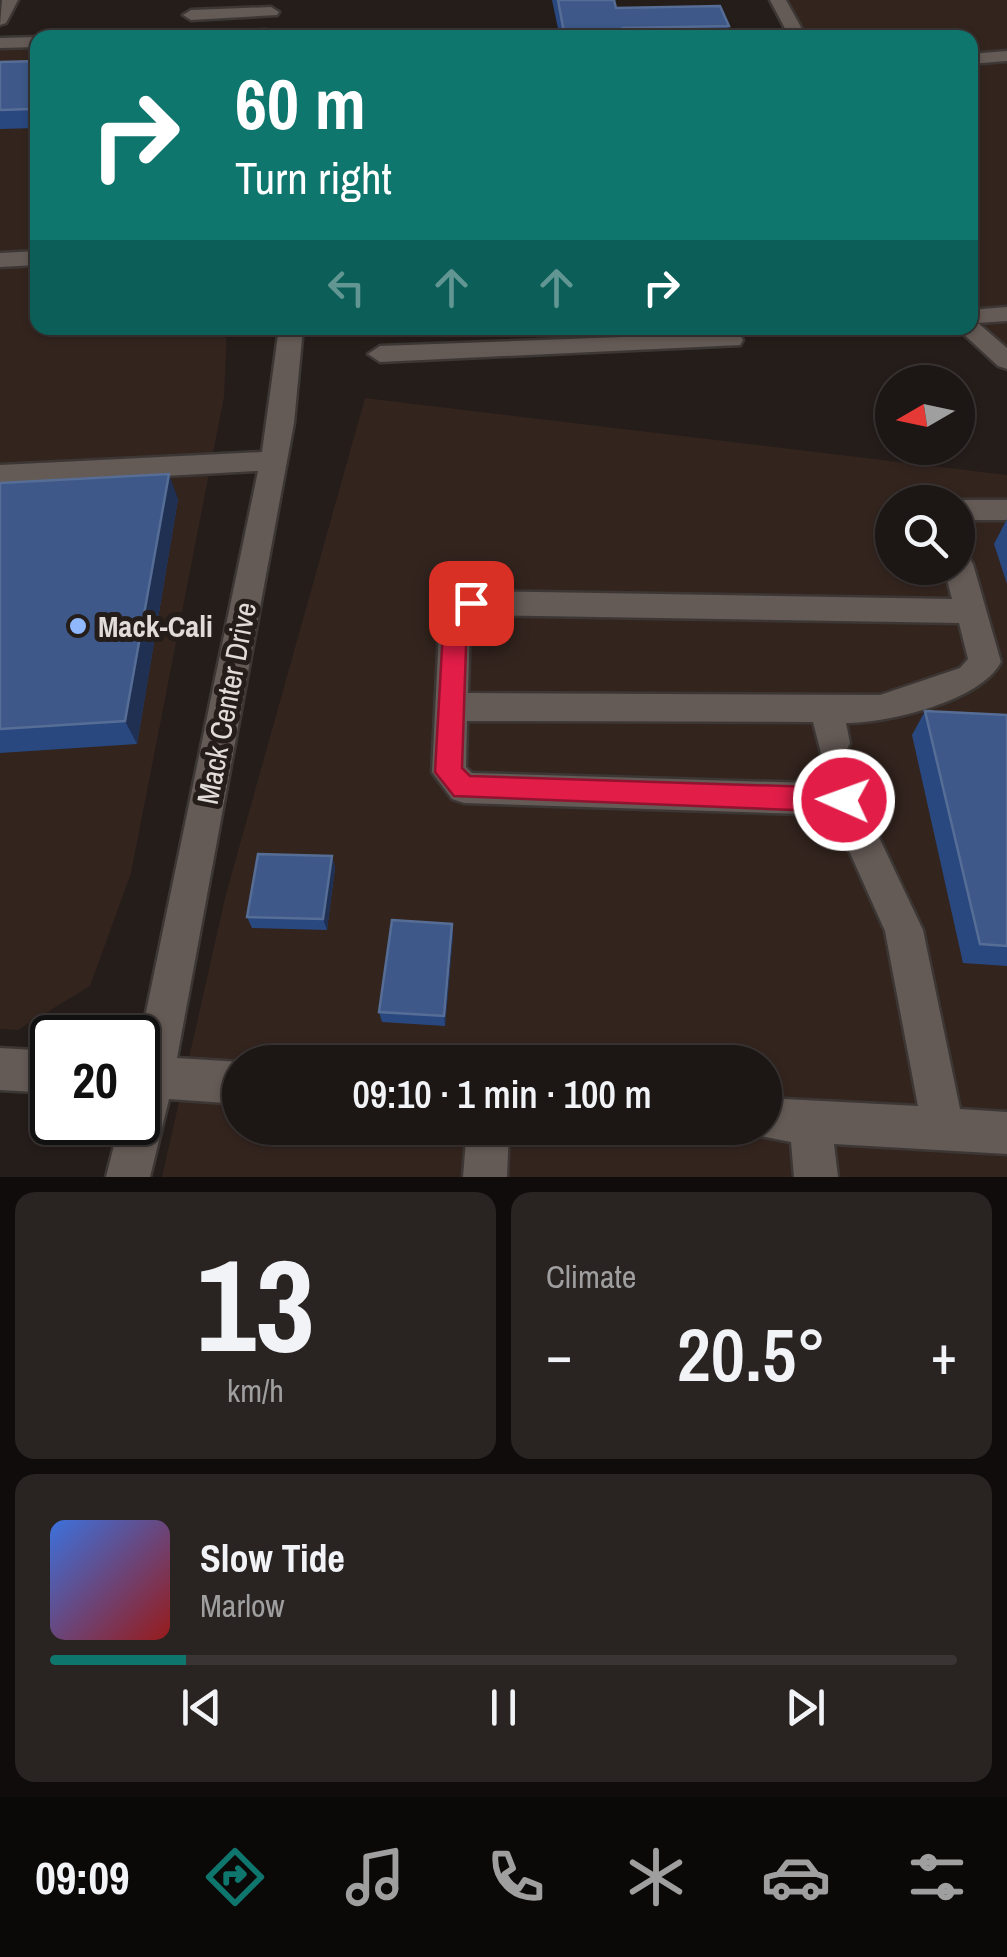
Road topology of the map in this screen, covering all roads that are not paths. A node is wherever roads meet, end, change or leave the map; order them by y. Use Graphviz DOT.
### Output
graph roads {
  1 [pos="10,0"];
  2 [pos="778,0"];
  3 [pos="272,6"];
  4 [pos="192,15"];
  5 [pos="0,20"];
  6 [pos="795,30"];
  7 [pos="30,42"];
  8 [pos="0,43"];
  9 [pos="1007,56"];
  10 [pos="978,58"];
  11 [pos="30,258"];
  12 [pos="0,260"];
  13 [pos="1007,314"];
  14 [pos="978,316"];
  15 [pos="290,335"];
  16 [pos="978,335"];
  17 [pos="732,340"];
  18 [pos="380,354"];
  19 [pos="1007,361"];
  20 [pos="273,461"];
  21 [pos="0,474"];
  22 [pos="975,510"];
  23 [pos="1007,510"];
  24 [pos="963,585"];
  25 [pos="970,611"];
  26 [pos="451,707"];
  27 [pos="158,1015"];
  28 [pos="0,1069"];
  29 [pos="30,1071"];
  30 [pos="160,1077"];
  31 [pos="222,1082"];
  32 [pos="782,1120"];
  33 [pos="810,1122"];
  34 [pos="943,1128"];
  35 [pos="1007,1133"];
  36 [pos="133,1145"];
  37 [pos="487,1145"];
  38 [pos="128,1177"];
  39 [pos="485,1177"];
  40 [pos="816,1177"];
  1 -- 5 [label="street"];
  2 -- 6 [label="street"];
  3 -- 4 [label="street"];
  7 -- 8 [label="street"];
  9 -- 10 [label="street"];
  11 -- 12 [label="street"];
  13 -- 14 [label="street"];
  15 -- 20 [label="street, Mack Center Drive"];
  16 -- 19 [label="street"];
  17 -- 18 [label="street"];
  20 -- 21 [label="street"];
  20 -- 27 [label="street, Mack Center Drive"];
  22 -- 23 [label="street"];
  24 -- 25 [label="street"];
  25 -- 26 [label="street"];
  25 -- 26 [label="street"];
  26 -- 34 [label="street"];
  28 -- 29 [label="street"];
  30 -- 31 [label="street"];
  32 -- 33 [label="street"];
  33 -- 34 [label="street"];
  33 -- 40 [label="street"];
  34 -- 35 [label="street"];
  36 -- 38 [label="street, Mack Center Drive"];
  37 -- 39 [label="street"];
}
